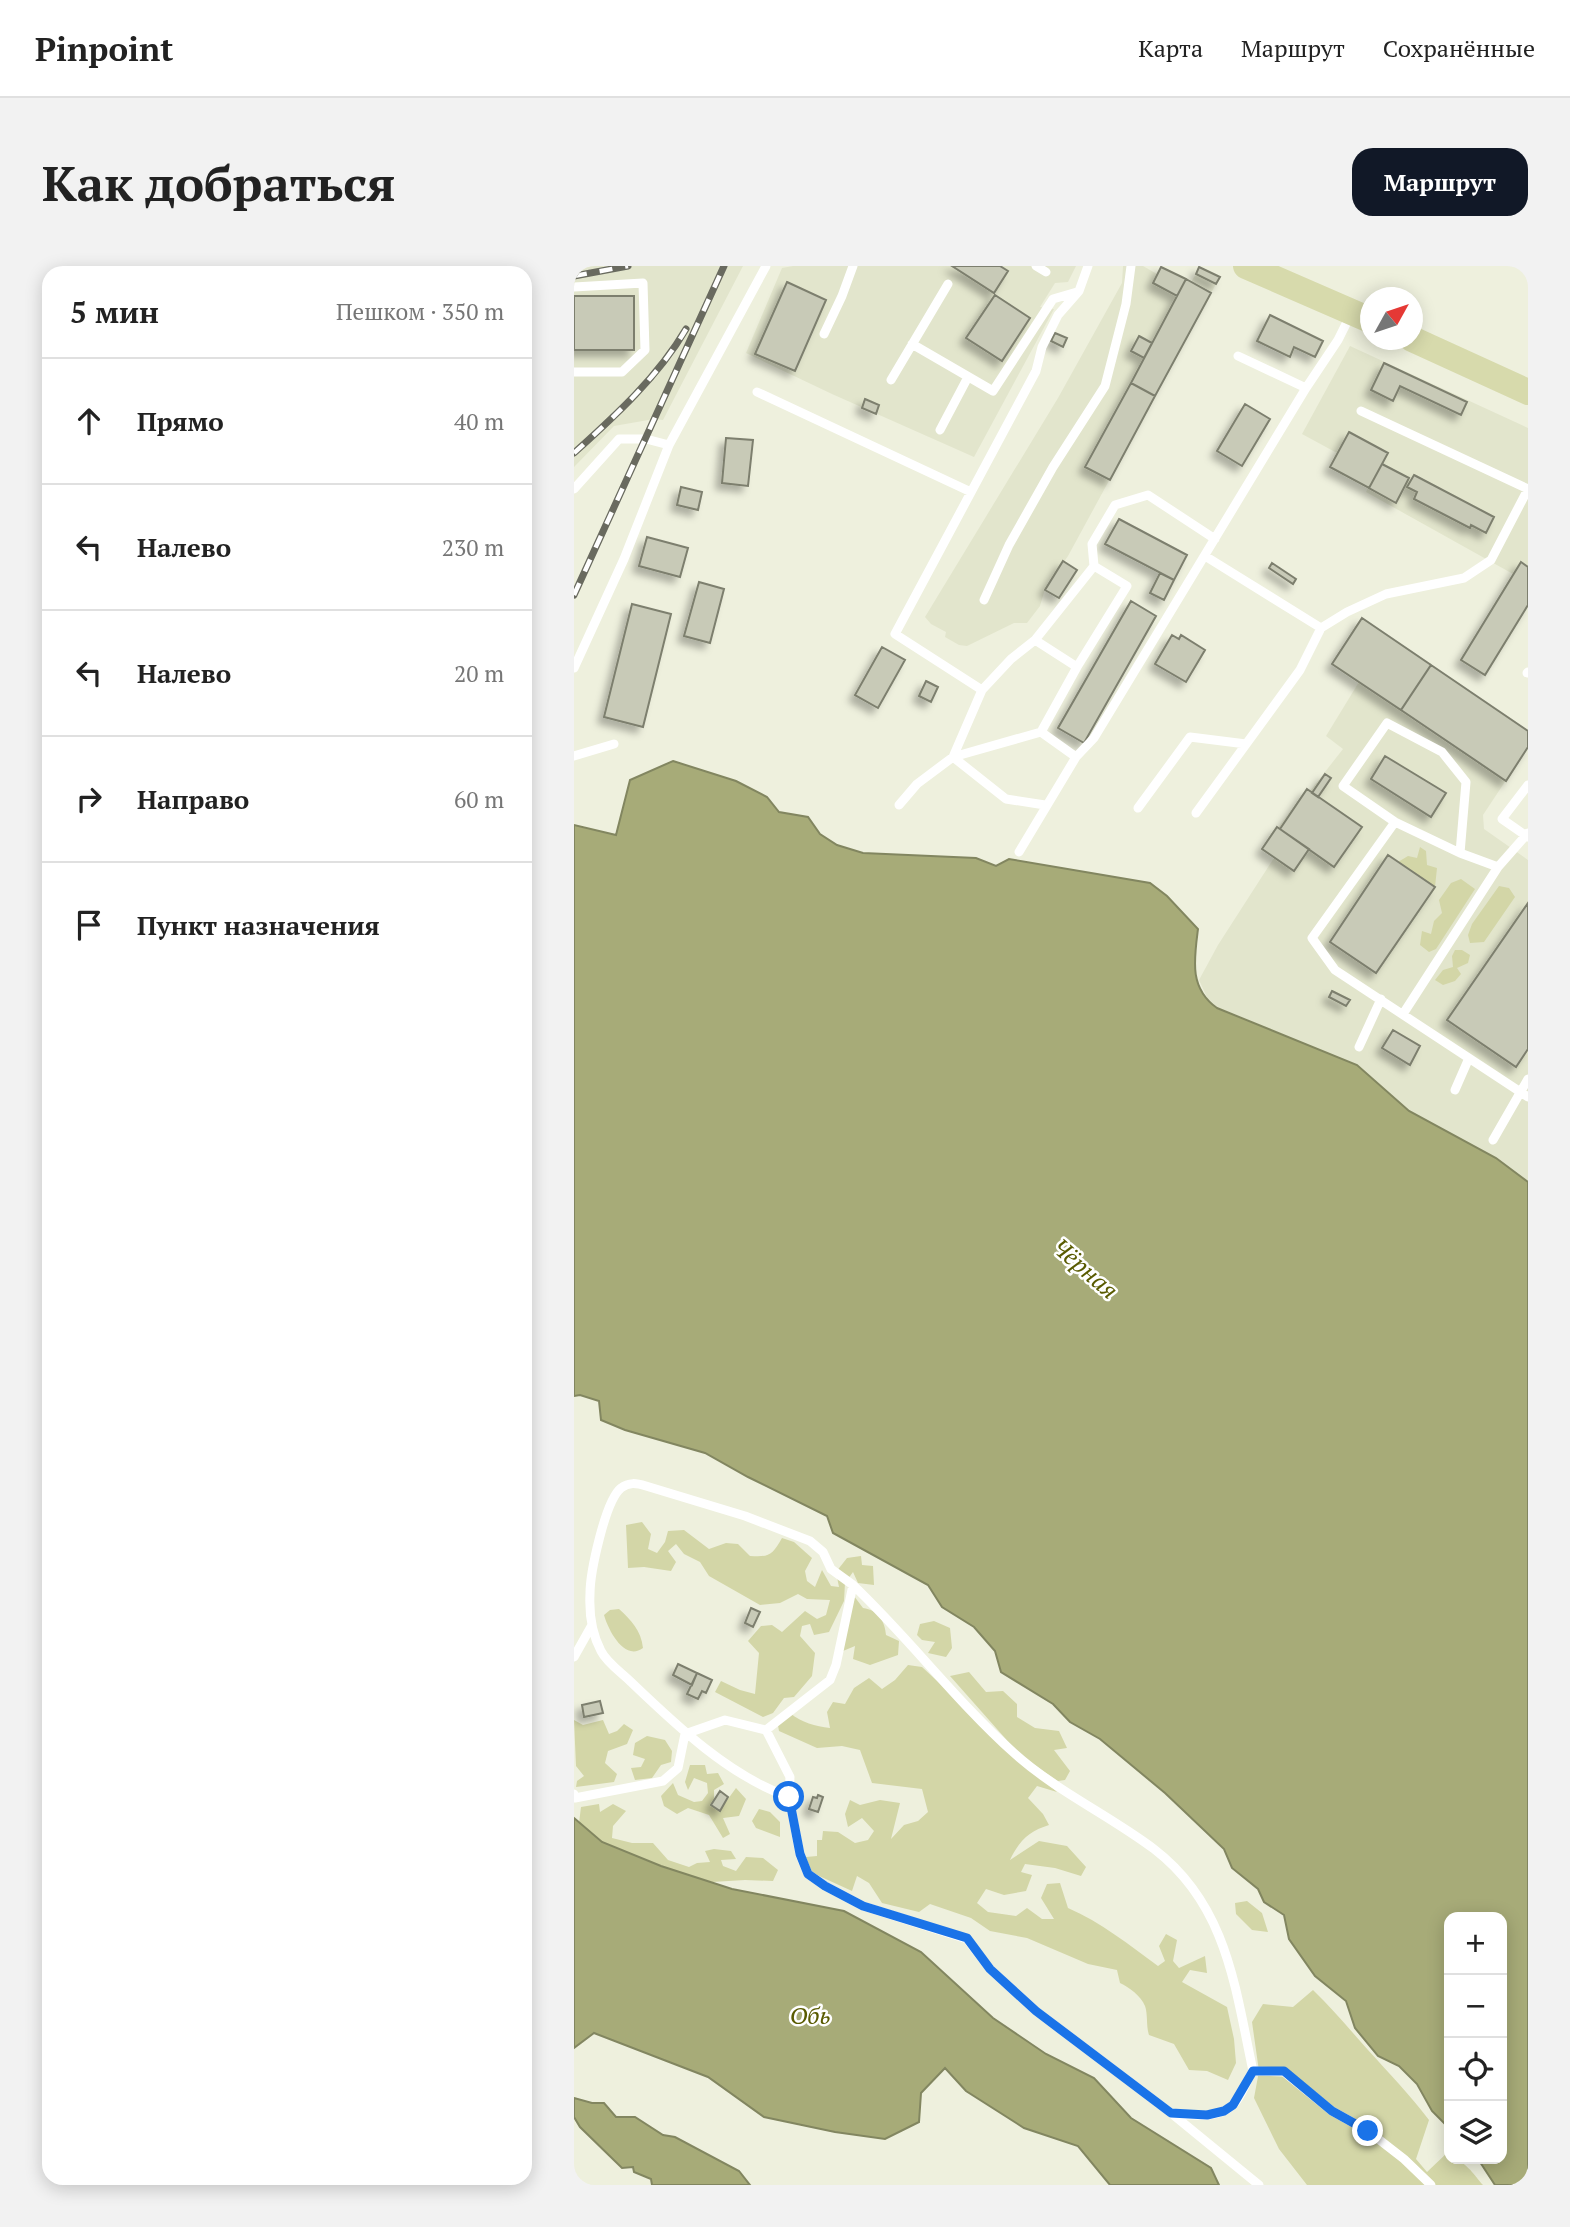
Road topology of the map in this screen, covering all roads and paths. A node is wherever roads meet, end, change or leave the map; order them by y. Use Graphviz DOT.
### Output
graph roads {
  1 [pos="766,266"];
  2 [pos="853,266"];
  3 [pos="1036,266"];
  4 [pos="1088,266"];
  5 [pos="1131,266"];
  6 [pos="1247,266"];
  7 [pos="1046,272"];
  8 [pos="948,284"];
  9 [pos="574,287"];
  10 [pos="1079,292"];
  11 [pos="1360,316"];
  12 [pos="1360,317"];
  13 [pos="824,334"];
  14 [pos="912,344"];
  15 [pos="1423,344"];
  16 [pos="1238,356"];
  17 [pos="574,372"];
  18 [pos="968,377"];
  19 [pos="891,380"];
  20 [pos="1306,388"];
  21 [pos="757,392"];
  22 [pos="1528,392"];
  23 [pos="1362,411"];
  24 [pos="940,430"];
  25 [pos="669,445"];
  26 [pos="574,489"];
  27 [pos="1528,489"];
  28 [pos="971,492"];
  29 [pos="1215,539"];
  30 [pos="1205,556"];
  31 [pos="1094,566"];
  32 [pos="984,600"];
  33 [pos="1321,628"];
  34 [pos="1035,640"];
  35 [pos="1077,667"];
  36 [pos="574,668"];
  37 [pos="982,690"];
  38 [pos="1041,732"];
  39 [pos="614,744"];
  40 [pos="1246,744"];
  41 [pos="574,756"];
  42 [pos="953,757"];
  43 [pos="1076,757"];
  44 [pos="1528,785"];
  45 [pos="899,805"];
  46 [pos="1045,805"];
  47 [pos="1138,807"];
  48 [pos="1196,813"];
  49 [pos="1395,822"];
  50 [pos="1527,836"];
  51 [pos="1019,852"];
  52 [pos="1460,853"];
  53 [pos="1499,867"];
  54 [pos="1381,999"];
  55 [pos="1403,1014"];
  56 [pos="1359,1047"];
  57 [pos="1469,1058"];
  58 [pos="1528,1079"];
  59 [pos="1455,1090"];
  60 [pos="1519,1091"];
  61 [pos="1528,1097"];
  62 [pos="1493,1140"];
  63 [pos="853,1584"];
  64 [pos="592,1625"];
  65 [pos="574,1657"];
  66 [pos="766,1730"];
  67 [pos="685,1734"];
  68 [pos="574,1794"];
  69 [pos="789,1797"];
  70 [pos="1253,2071"];
  71 [pos="1171,2113"];
  72 [pos="1259,2185"];
  73 [pos="1431,2185"];
  1 -- 25 [label="lane"];
  2 -- 13 [label="lane"];
  3 -- 7 [label="lane"];
  4 -- 10 [label="lane"];
  5 -- 32 [label="lane"];
  6 -- 11 [label="main road"];
  8 -- 14 [label="lane"];
  9 -- 17 [label="lane"];
  10 -- 18 [label="lane"];
  10 -- 28 [label="lane"];
  12 -- 20 [label="lane"];
  14 -- 18 [label="lane"];
  14 -- 19 [label="lane"];
  15 -- 22 [label="main road"];
  16 -- 20 [label="lane"];
  18 -- 24 [label="lane"];
  20 -- 29 [label="lane"];
  21 -- 28 [label="lane"];
  23 -- 27 [label="lane"];
  25 -- 26 [label="lane"];
  25 -- 36 [label="lane"];
  27 -- 33 [label="lane"];
  28 -- 37 [label="lane"];
  29 -- 30 [label="lane"];
  29 -- 31 [label="lane"];
  30 -- 33 [label="lane"];
  30 -- 43 [label="lane"];
  31 -- 34 [label="lane"];
  31 -- 35 [label="lane"];
  33 -- 40 [label="lane"];
  34 -- 35 [label="lane"];
  34 -- 37 [label="lane"];
  35 -- 38 [label="lane"];
  37 -- 42 [label="lane"];
  38 -- 42 [label="lane"];
  38 -- 43 [label="lane"];
  39 -- 41 [label="lane"];
  40 -- 47 [label="lane"];
  40 -- 48 [label="lane"];
  42 -- 45 [label="lane"];
  42 -- 46 [label="lane"];
  43 -- 46 [label="lane"];
  44 -- 50 [label="lane"];
  46 -- 51 [label="lane"];
  49 -- 52 [label="lane"];
  49 -- 52 [label="lane"];
  49 -- 54 [label="lane"];
  50 -- 53 [label="lane"];
  52 -- 53 [label="lane"];
  53 -- 55 [label="lane"];
  54 -- 55 [label="lane"];
  54 -- 56 [label="lane"];
  55 -- 57 [label="lane"];
  57 -- 59 [label="lane"];
  57 -- 60 [label="lane"];
  58 -- 60 [label="lane"];
  60 -- 61 [label="lane"];
  60 -- 62 [label="lane"];
  63 -- 64 [label="lane"];
  63 -- 66 [label="lane"];
  63 -- 70 [label="lane"];
  64 -- 65 [label="lane"];
  64 -- 67 [label="lane"];
  66 -- 67 [label="lane"];
  66 -- 69 [label="lane"];
  67 -- 68 [label="lane"];
  67 -- 69 [label="lane"];
  69 -- 71 [label="lane"];
  70 -- 71 [label="lane"];
  70 -- 73 [label="lane"];
  71 -- 72 [label="lane"];
}
